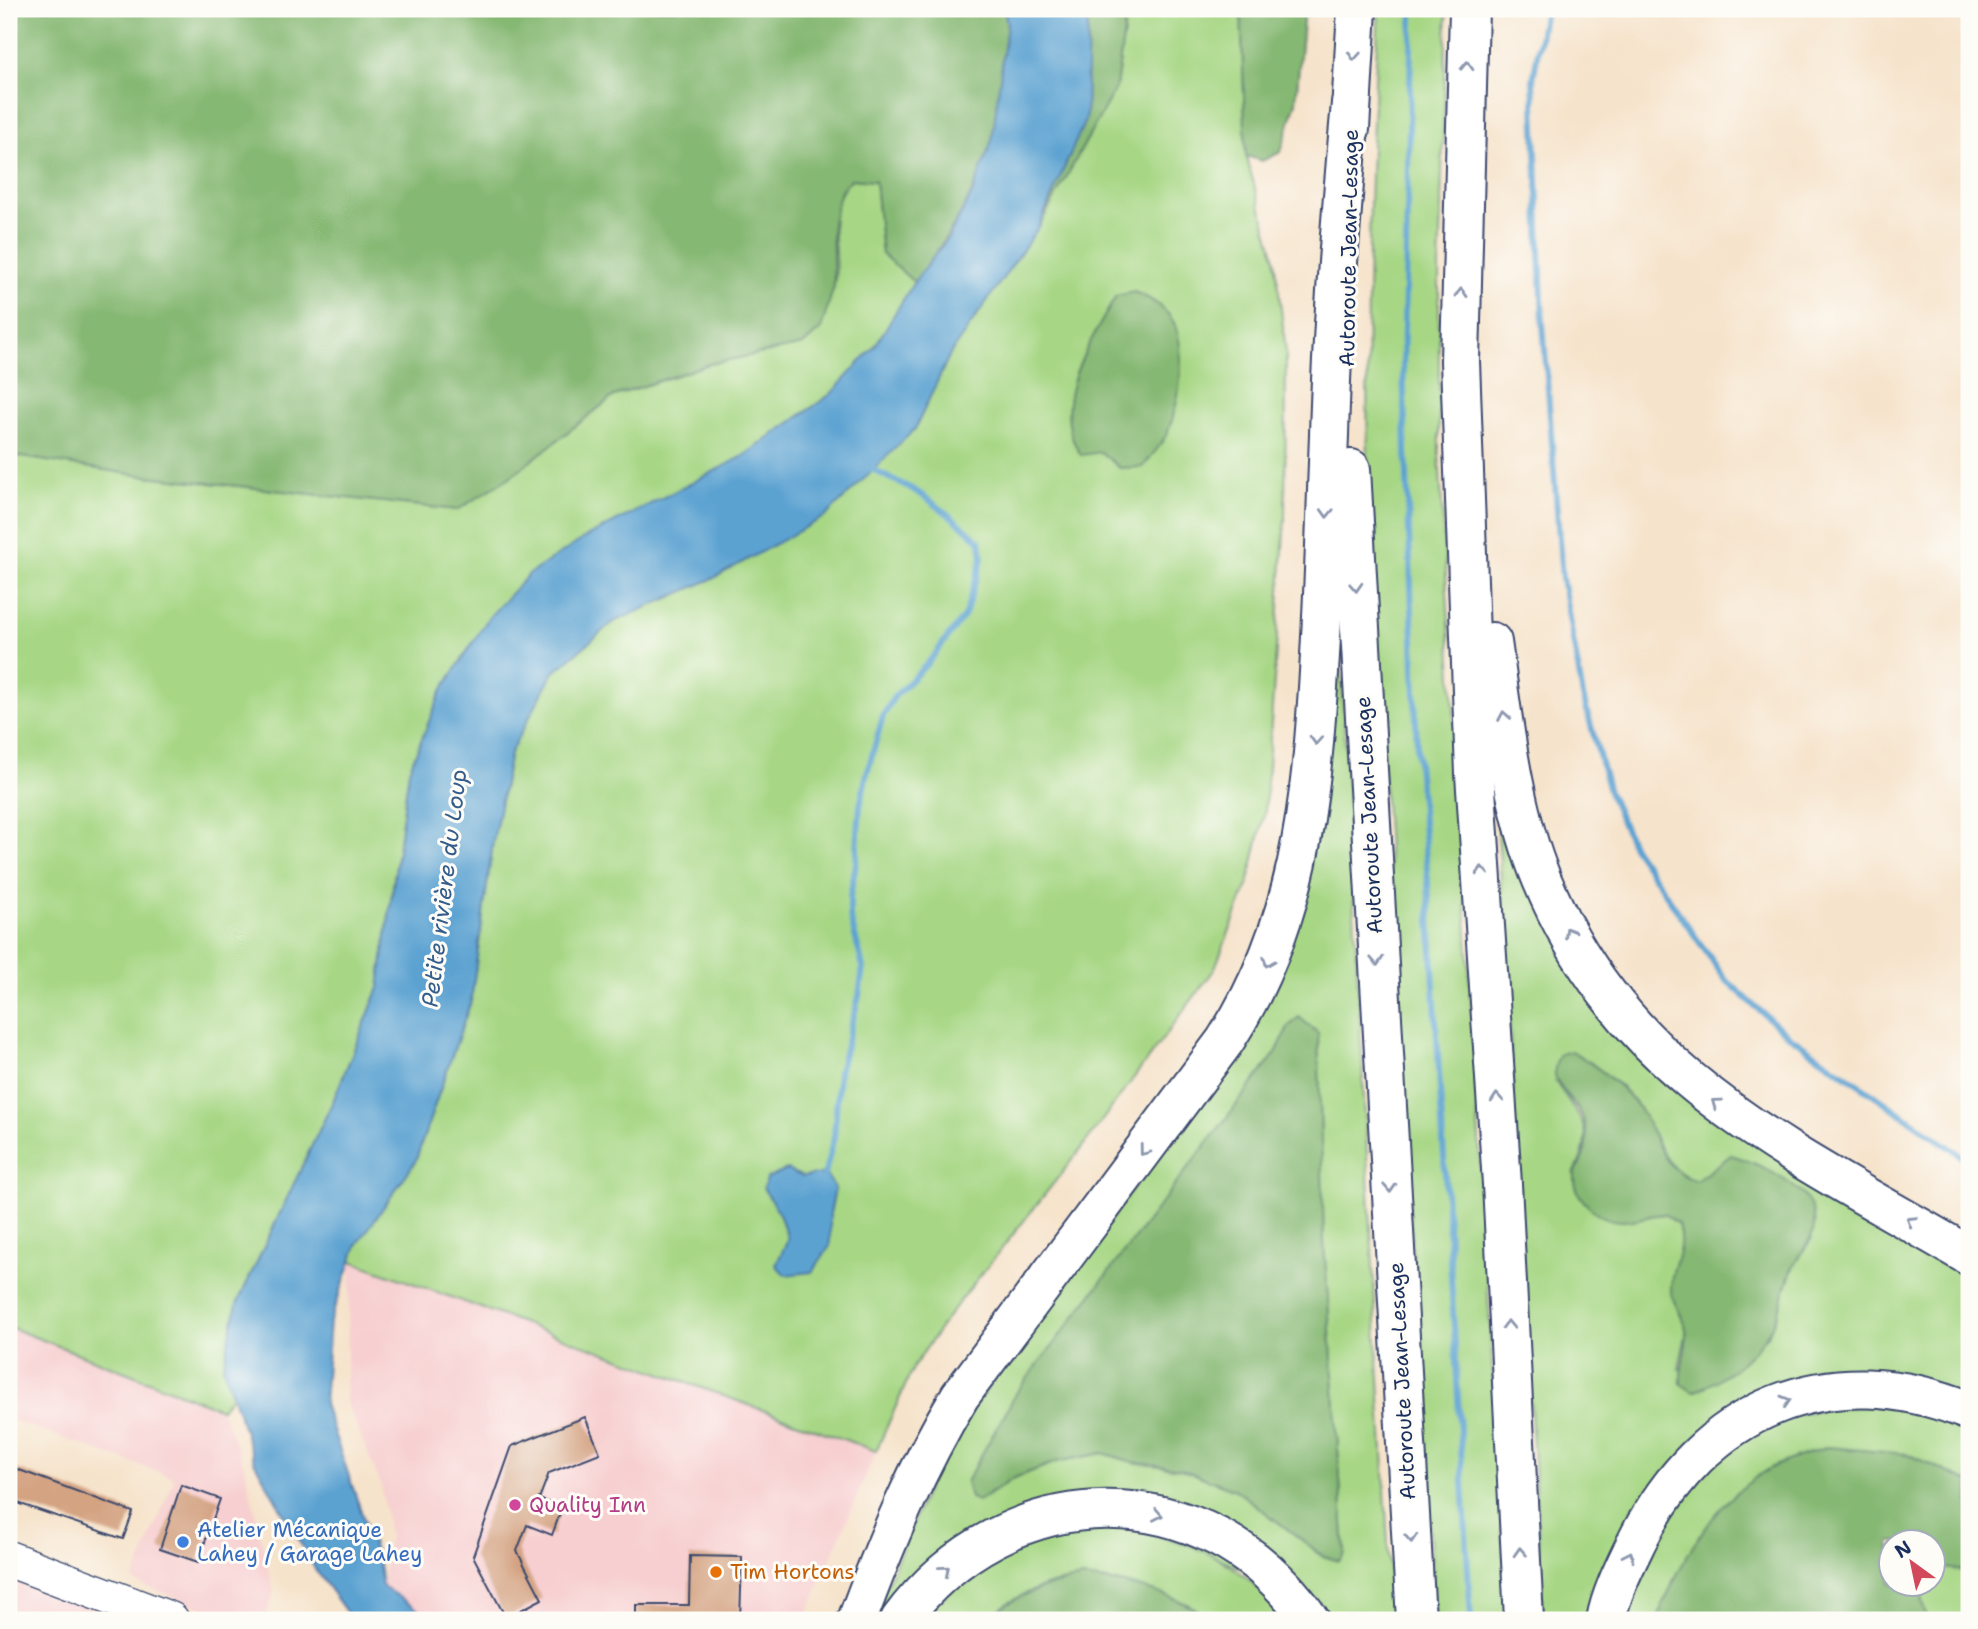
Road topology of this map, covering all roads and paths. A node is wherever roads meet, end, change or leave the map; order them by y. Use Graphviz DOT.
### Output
graph roads {
  1 [pos="1357,9"];
  2 [pos="1469,9"];
  3 [pos="1351,103"];
  4 [pos="1460,361"];
  5 [pos="1969,1256"];
  6 [pos="1969,1411"];
  7 [pos="9,1559"];
  8 [pos="171,1620"];
  9 [pos="857,1620"];
  10 [pos="900,1620"];
  11 [pos="1310,1620"];
  12 [pos="1416,1620"];
  13 [pos="1524,1620"];
  14 [pos="1605,1620"];
  1 -- 3 [label="highway, Autoroute Jean-Lesage, one-way"];
  4 -- 2 [label="highway, one-way"];
  3 -- 9 [label="highway, one-way"];
  3 -- 12 [label="highway, Autoroute Jean-Lesage, one-way"];
  5 -- 4 [label="highway, one-way"];
  13 -- 4 [label="highway, one-way"];
  14 -- 6 [label="highway, one-way"];
  7 -- 8 [label="main road"];
  10 -- 11 [label="highway, one-way"];
}
